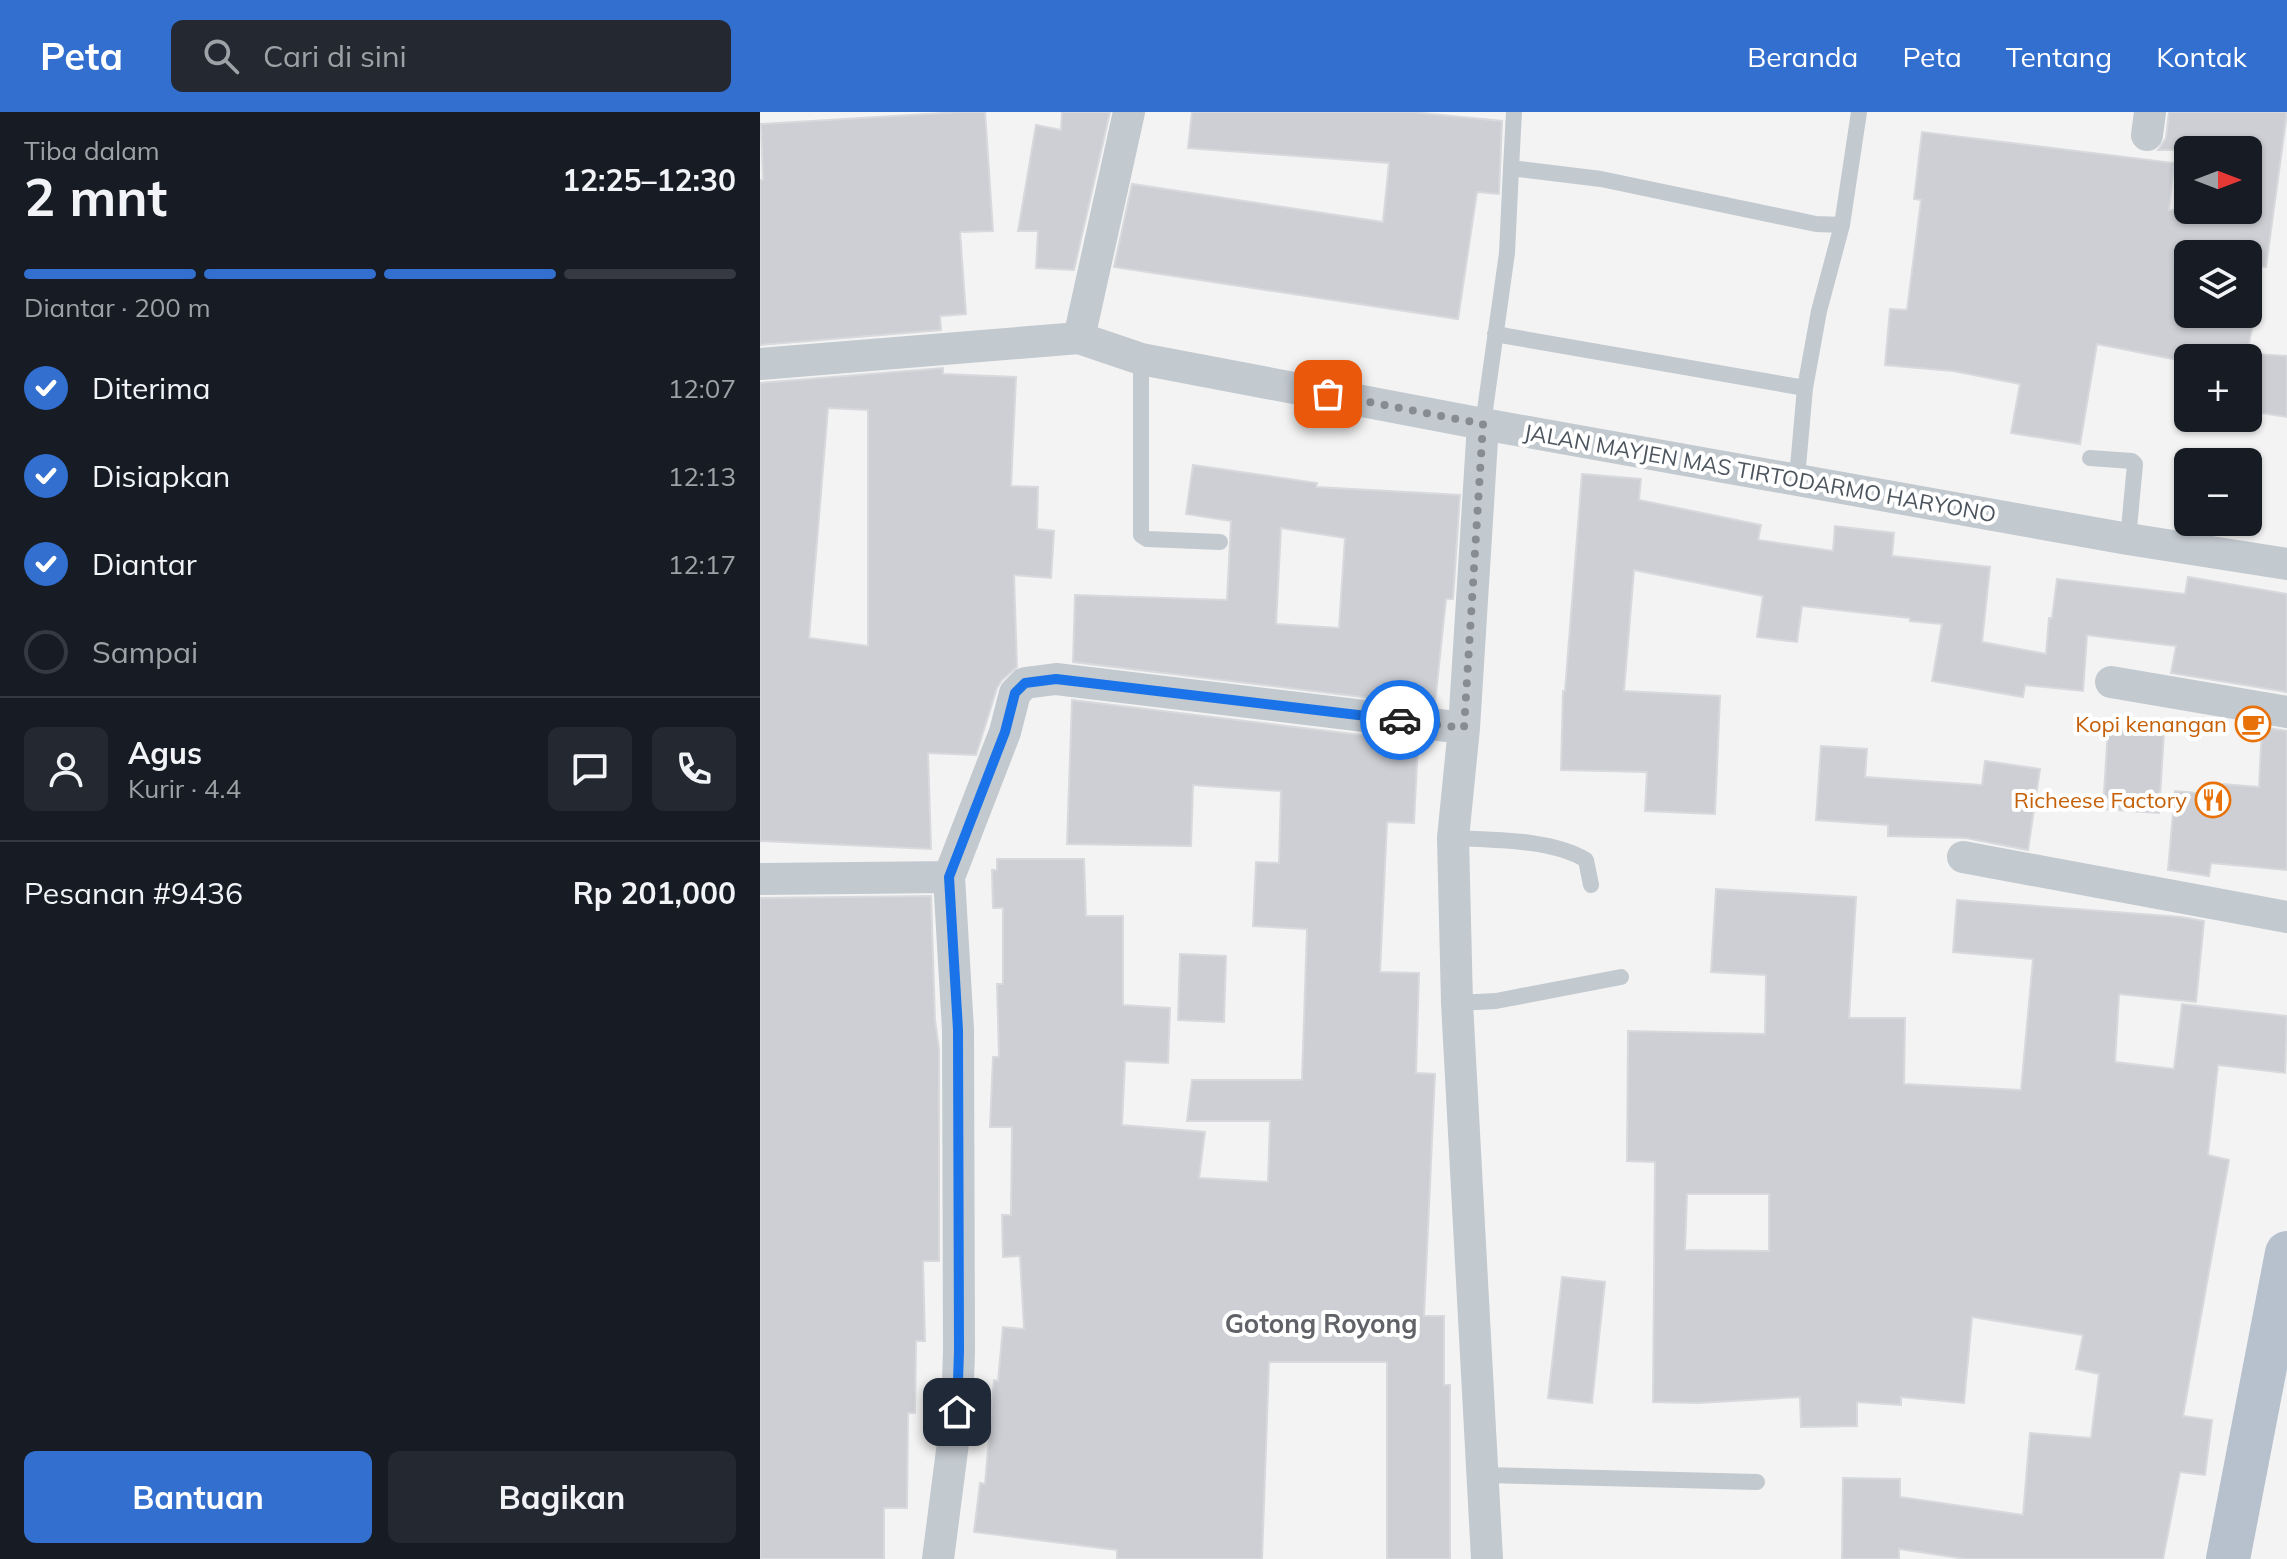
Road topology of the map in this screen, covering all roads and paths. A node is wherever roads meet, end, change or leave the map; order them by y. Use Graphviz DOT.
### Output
graph roads {
  1 [pos="1129,112"];
  2 [pos="1514,112"];
  3 [pos="1859,112"];
  4 [pos="1511,168"];
  5 [pos="1842,225"];
  6 [pos="1495,334"];
  7 [pos="1079,338"];
  8 [pos="1141,359"];
  9 [pos="760,364"];
  10 [pos="1805,388"];
  11 [pos="1483,424"];
  12 [pos="2090,458"];
  13 [pos="1797,478"];
  14 [pos="2128,539"];
  15 [pos="1220,542"];
  16 [pos="2287,564"];
  17 [pos="2111,682"];
  18 [pos="2287,712"];
  19 [pos="1464,728"];
  20 [pos="1453,838"];
  21 [pos="1963,857"];
  22 [pos="949,877"];
  23 [pos="760,879"];
  24 [pos="1591,885"];
  25 [pos="2287,917"];
  26 [pos="1621,977"];
  27 [pos="1457,1003"];
  28 [pos="2287,1253"];
  29 [pos="1484,1475"];
  30 [pos="1757,1482"];
  31 [pos="938,1559"];
  32 [pos="1487,1559"];
  33 [pos="2228,1559"];
  1 -- 7 [label="street"];
  2 -- 4 [label="lane"];
  3 -- 5 [label="lane"];
  4 -- 5 [label="lane"];
  4 -- 6 [label="lane"];
  5 -- 10 [label="lane"];
  6 -- 10 [label="lane"];
  6 -- 11 [label="lane"];
  7 -- 8 [label="street, JALAN MAYJEN MAS TIRTODARMO HARYONO"];
  7 -- 9 [label="street, JALAN MAYJEN MAS TIRTODARMO HARYONO"];
  8 -- 11 [label="street, JALAN MAYJEN MAS TIRTODARMO HARYONO"];
  8 -- 15 [label="lane"];
  10 -- 13 [label="lane"];
  11 -- 13 [label="street, JALAN MAYJEN MAS TIRTODARMO HARYONO"];
  11 -- 19 [label="street"];
  12 -- 14 [label="lane"];
  13 -- 14 [label="street, JALAN MAYJEN MAS TIRTODARMO HARYONO"];
  14 -- 16 [label="street, JALAN MAYJEN MAS TIRTODARMO HARYONO"];
  17 -- 18 [label="street"];
  19 -- 20 [label="street"];
  19 -- 22 [label="street"];
  20 -- 24 [label="lane"];
  20 -- 27 [label="street"];
  21 -- 25 [label="street"];
  22 -- 23 [label="street"];
  22 -- 31 [label="street"];
  26 -- 27 [label="lane"];
  27 -- 29 [label="street"];
  28 -- 33 [label="main road"];
  29 -- 30 [label="lane"];
  29 -- 32 [label="street"];
}
